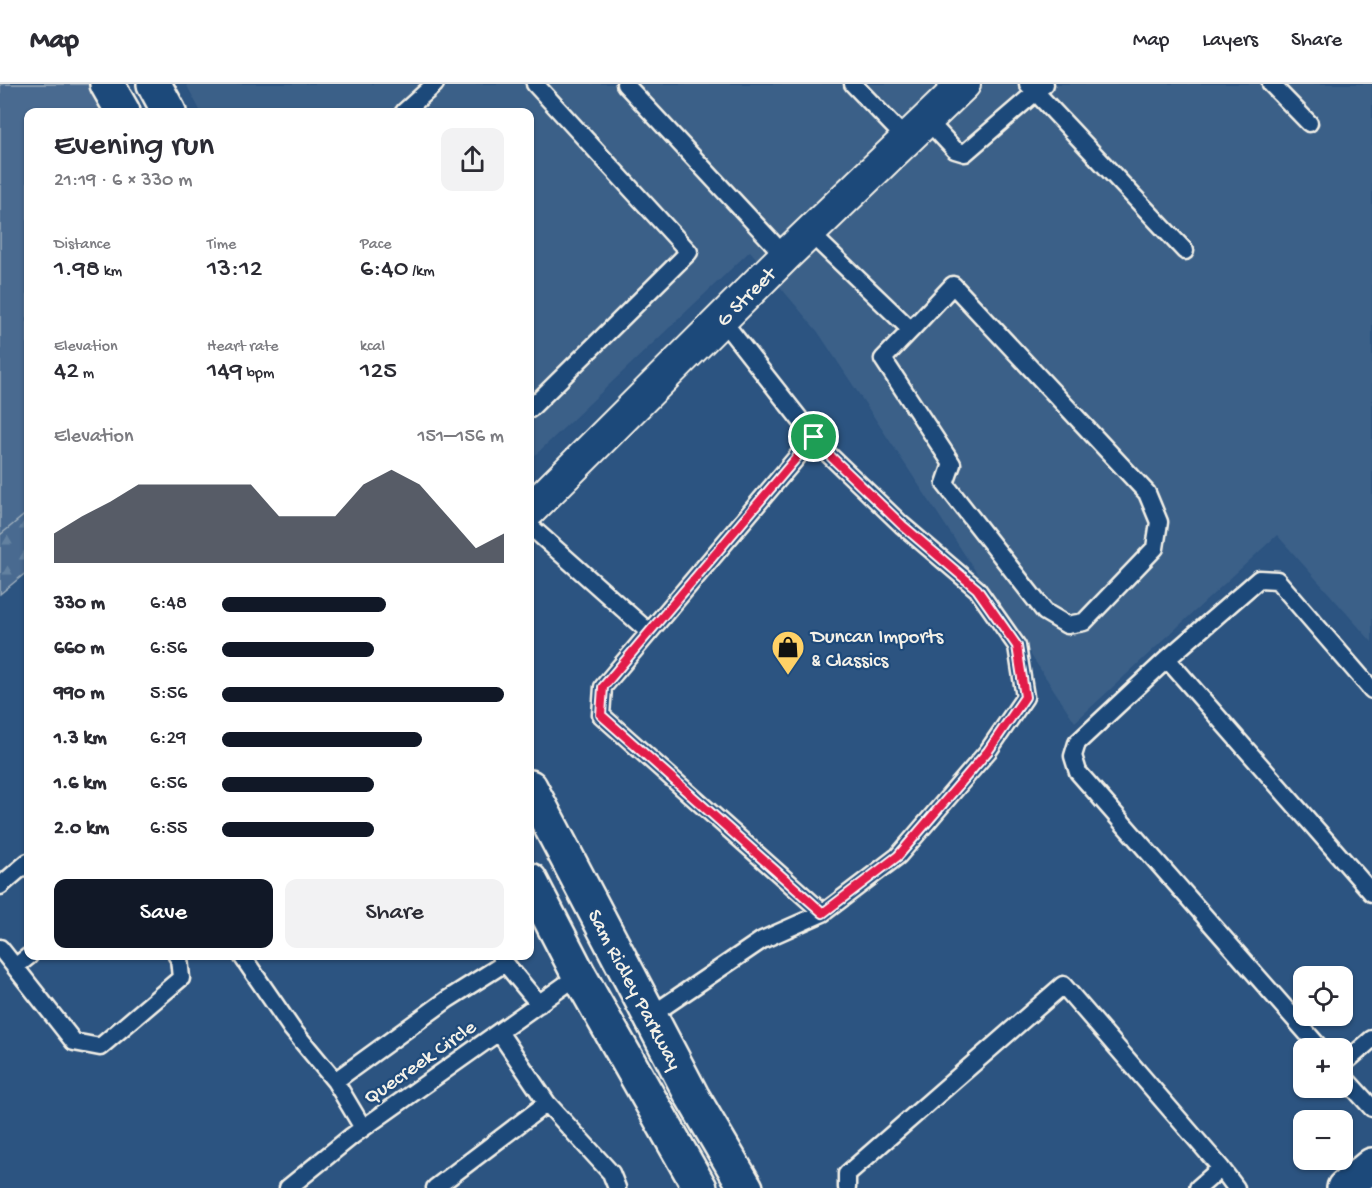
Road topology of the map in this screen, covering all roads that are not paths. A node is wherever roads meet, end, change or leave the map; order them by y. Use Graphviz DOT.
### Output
graph roads {
  1 [pos="107,84"];
  2 [pos="154,84"];
  3 [pos="435,84"];
  4 [pos="535,84"];
  5 [pos="626,84"];
  6 [pos="853,84"];
  7 [pos="964,84"];
  8 [pos="1271,84"];
  9 [pos="1036,87"];
  10 [pos="121,108"];
  11 [pos="167,108"];
  12 [pos="408,108"];
  13 [pos="1309,123"];
  14 [pos="916,130"];
  15 [pos="809,232"];
  16 [pos="1185,251"];
  17 [pos="785,256"];
  18 [pos="722,319"];
  19 [pos="911,330"];
  20 [pos="534,405"];
  21 [pos="814,437"];
  22 [pos="534,506"];
  23 [pos="534,530"];
  24 [pos="649,632"];
  25 [pos="1167,659"];
  26 [pos="1372,690"];
  27 [pos="534,795"];
  28 [pos="24,865"];
  29 [pos="0,886"];
  30 [pos="534,888"];
  31 [pos="1372,894"];
  32 [pos="823,913"];
  33 [pos="0,948"];
  34 [pos="24,960"];
  35 [pos="179,960"];
  36 [pos="245,960"];
  37 [pos="502,960"];
  38 [pos="504,960"];
  39 [pos="15,967"];
  40 [pos="579,975"];
  41 [pos="539,1004"];
  42 [pos="650,1016"];
  43 [pos="499,1032"];
  44 [pos="1311,1038"];
  45 [pos="1372,1039"];
  46 [pos="1353,1055"];
  47 [pos="335,1081"];
  48 [pos="1353,1087"];
  49 [pos="547,1103"];
  50 [pos="1372,1108"];
  51 [pos="363,1128"];
  52 [pos="1372,1165"];
  53 [pos="1221,1168"];
  54 [pos="297,1185"];
  55 [pos="435,1188"];
  56 [pos="617,1188"];
  57 [pos="700,1188"];
  58 [pos="746,1188"];
  59 [pos="847,1188"];
  60 [pos="1198,1188"];
  61 [pos="1236,1188"];
  62 [pos="1344,1188"];
  1 -- 10 [label="main road"];
  2 -- 11 [label="main road"];
  3 -- 12 [label="lane"];
  4 -- 20 [label="lane"];
  5 -- 17 [label="lane"];
  6 -- 14 [label="lane"];
  7 -- 14 [label="street, G Street"];
  8 -- 13 [label="lane"];
  9 -- 14 [label="lane"];
  9 -- 16 [label="lane"];
  14 -- 15 [label="street, G Street"];
  15 -- 17 [label="street, G Street"];
  15 -- 19 [label="lane"];
  17 -- 18 [label="street, G Street"];
  18 -- 21 [label="lane"];
  18 -- 22 [label="street, G Street"];
  19 -- 19 [label="lane"];
  21 -- 24 [label="lane"];
  21 -- 32 [label="lane"];
  23 -- 24 [label="lane"];
  24 -- 32 [label="lane"];
  25 -- 26 [label="lane"];
  25 -- 31 [label="lane"];
  25 -- 44 [label="lane"];
  27 -- 42 [label="main road, Sam Ridley Parkway"];
  28 -- 29 [label="lane"];
  30 -- 40 [label="main road, Sam Ridley Parkway"];
  32 -- 42 [label="lane"];
  33 -- 39 [label="lane"];
  34 -- 39 [label="lane"];
  35 -- 39 [label="lane"];
  36 -- 47 [label="lane"];
  37 -- 47 [label="lane"];
  38 -- 41 [label="lane"];
  40 -- 41 [label="lane, Quecreek Circle"];
  40 -- 57 [label="main road, Sam Ridley Parkway"];
  41 -- 43 [label="lane, Quecreek Circle"];
  42 -- 58 [label="main road, Sam Ridley Parkway"];
  43 -- 49 [label="lane"];
  43 -- 51 [label="lane, Quecreek Circle"];
  45 -- 46 [label="lane"];
  47 -- 51 [label="lane"];
  48 -- 50 [label="lane"];
  49 -- 55 [label="lane"];
  49 -- 56 [label="lane"];
  51 -- 54 [label="lane, Quecreek Circle"];
  52 -- 62 [label="main road"];
  53 -- 59 [label="lane"];
  53 -- 60 [label="lane"];
  53 -- 61 [label="lane"];
}
